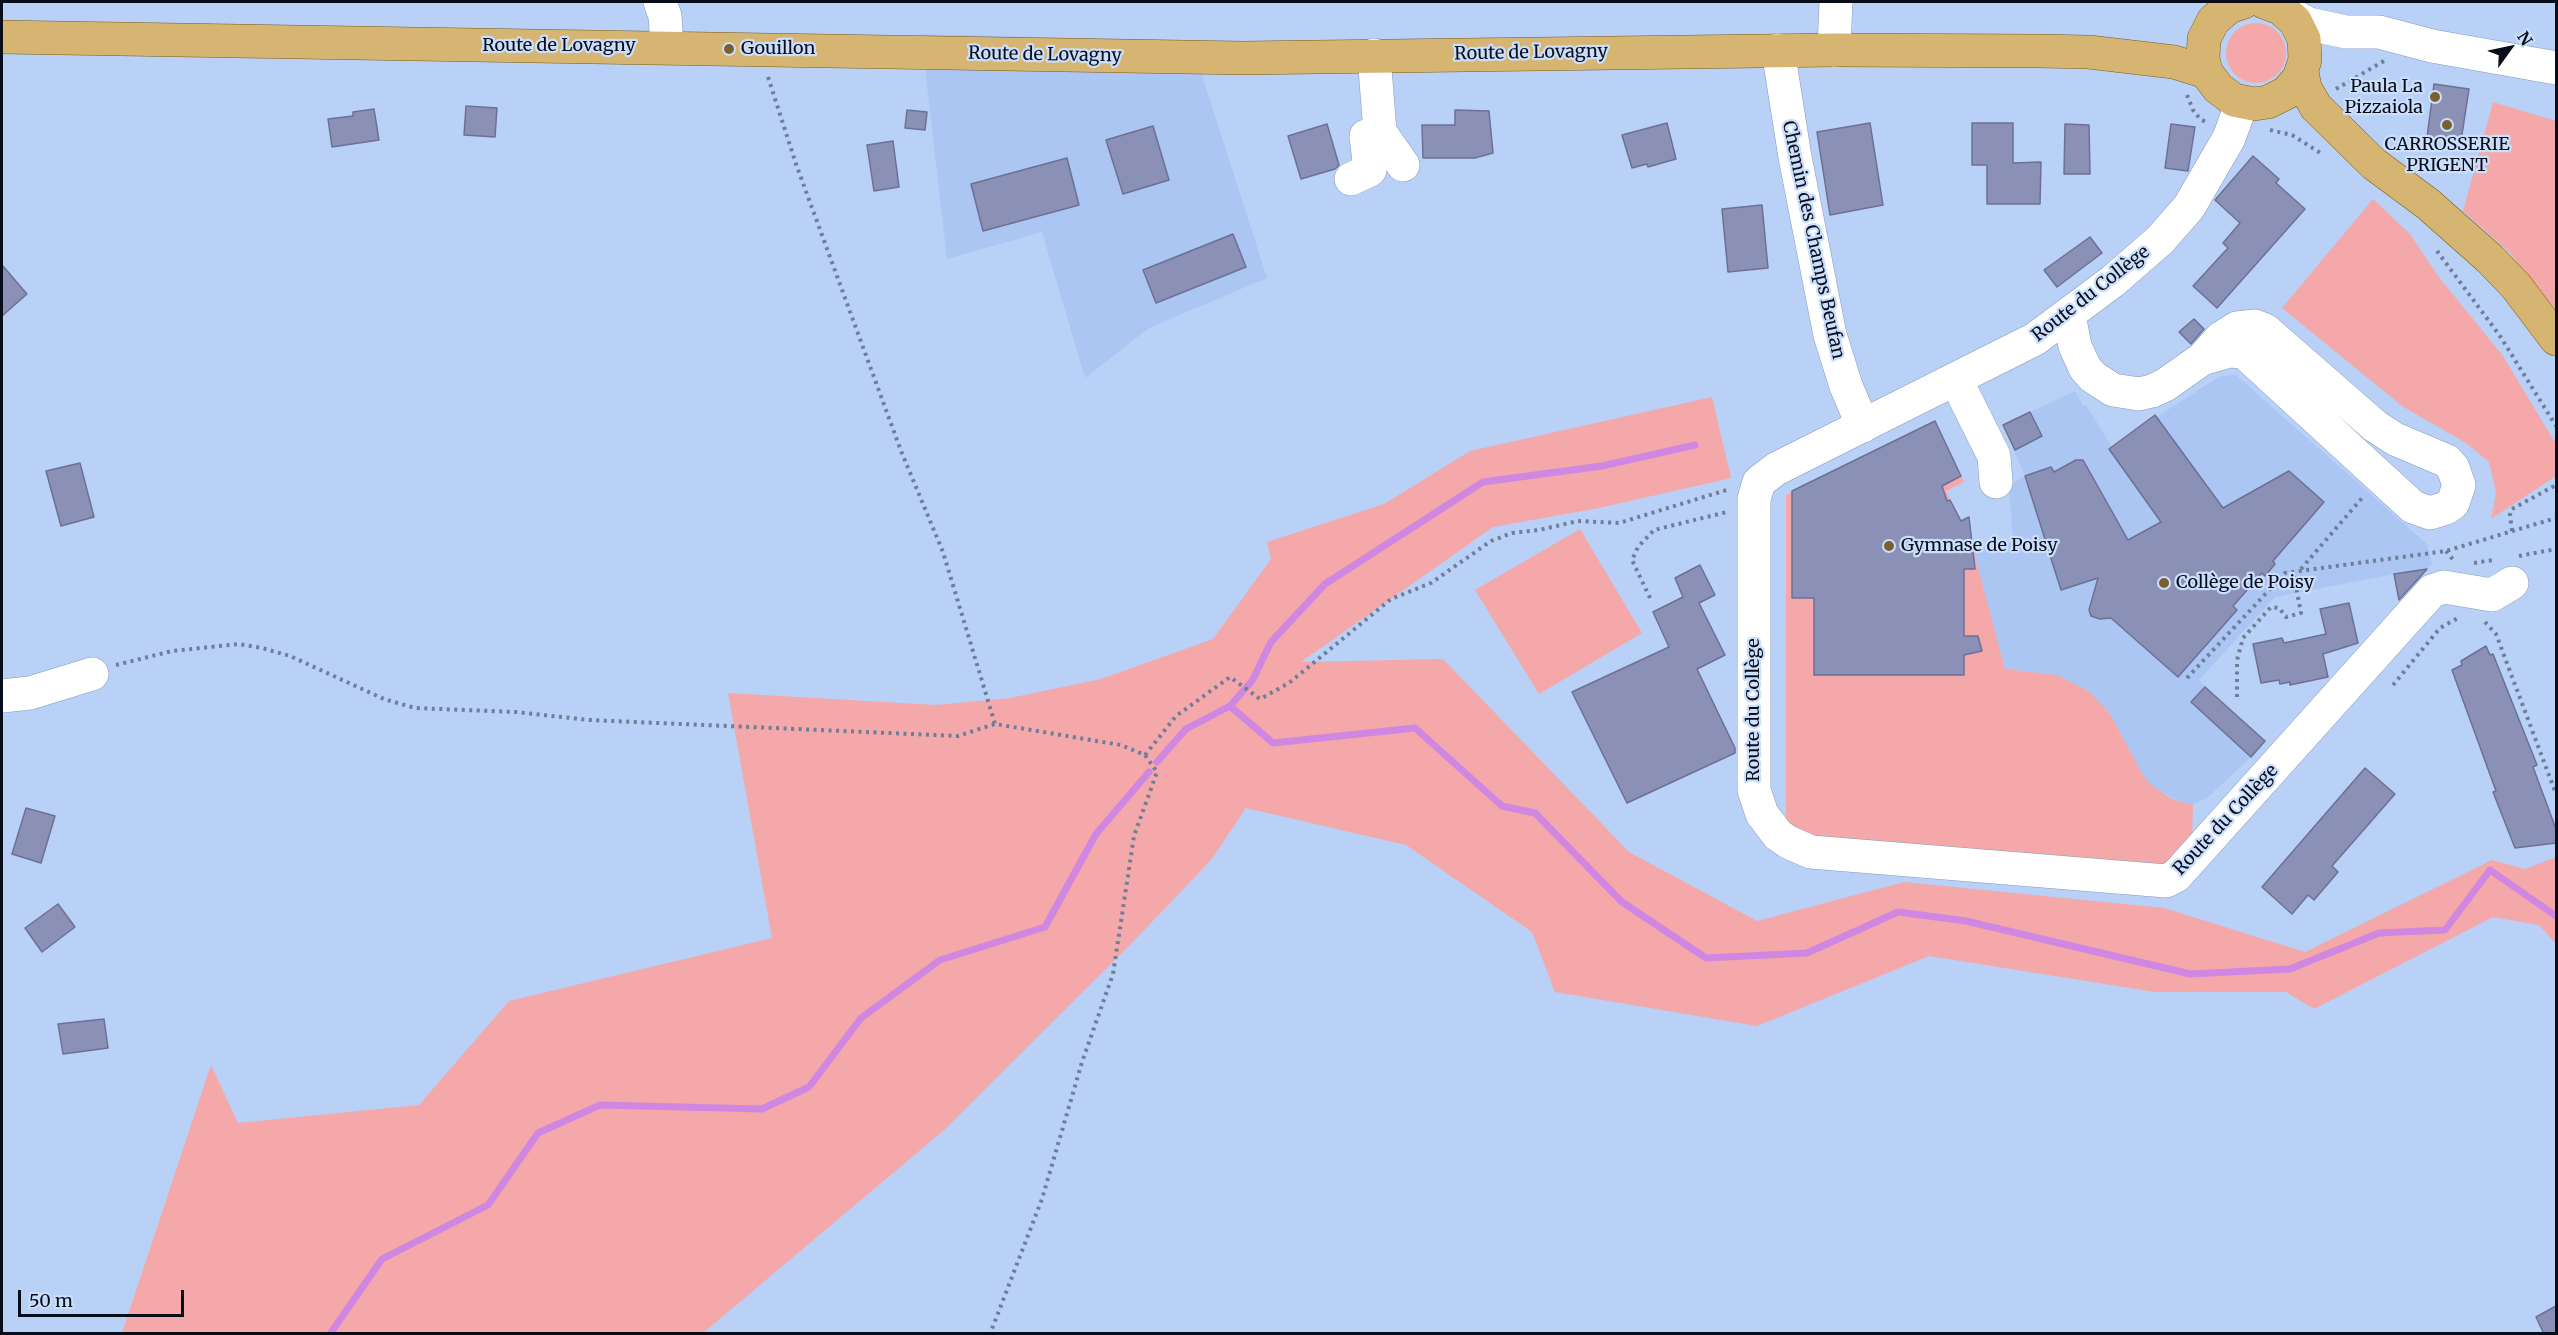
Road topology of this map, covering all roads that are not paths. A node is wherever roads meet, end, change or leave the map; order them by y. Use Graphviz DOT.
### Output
graph roads {
  1 [pos="660,2"];
  2 [pos="1836,2"];
  3 [pos="2244,2"];
  4 [pos="2275,7"];
  5 [pos="2210,26"];
  6 [pos="2346,32"];
  7 [pos="2,37"];
  8 [pos="667,46"];
  9 [pos="1778,50"];
  10 [pos="1834,50"];
  11 [pos="2089,52"];
  12 [pos="1374,55"];
  13 [pos="2304,66"];
  14 [pos="2555,69"];
  15 [pos="2194,81"];
  16 [pos="2248,111"];
  17 [pos="2304,121"];
  18 [pos="1380,132"];
  19 [pos="1403,165"];
  20 [pos="1351,179"];
  21 [pos="2069,315"];
  22 [pos="2556,339"];
  23 [pos="2202,359"];
  24 [pos="1956,380"];
  25 [pos="1863,426"];
  26 [pos="1996,482"];
  27 [pos="2512,583"];
  28 [pos="92,674"];
  29 [pos="2,696"];
  1 -- 8 [label="street"];
  2 -- 10 [label="street"];
  3 -- 5 [label="main road, Route de Lovagny"];
  4 -- 6 [label="street"];
  4 -- 13 [label="main road"];
  5 -- 11 [label="main road, Route de Lovagny"];
  5 -- 15 [label="main road"];
  6 -- 13 [label="street"];
  6 -- 14 [label="street"];
  7 -- 8 [label="main road, Route de Lovagny"];
  8 -- 12 [label="main road, Route de Lovagny"];
  9 -- 10 [label="main road, Route de Lovagny"];
  9 -- 12 [label="main road, Route de Lovagny"];
  9 -- 25 [label="street, Chemin des Champs Beufan"];
  10 -- 11 [label="main road, Route de Lovagny"];
  11 -- 15 [label="main road, Route de Lovagny"];
  12 -- 18 [label="street"];
  13 -- 16 [label="main road"];
  13 -- 17 [label="main road"];
  15 -- 16 [label="main road"];
  16 -- 17 [label="main road"];
  16 -- 21 [label="street, Route du Collège"];
  17 -- 22 [label="main road"];
  18 -- 19 [label="street"];
  18 -- 20 [label="street"];
  21 -- 23 [label="street"];
  21 -- 24 [label="street, Route du Collège"];
  23 -- 23 [label="street"];
  24 -- 25 [label="street, Route du Collège"];
  24 -- 26 [label="street"];
  25 -- 27 [label="street, Route du Collège"];
  28 -- 29 [label="street"];
}
